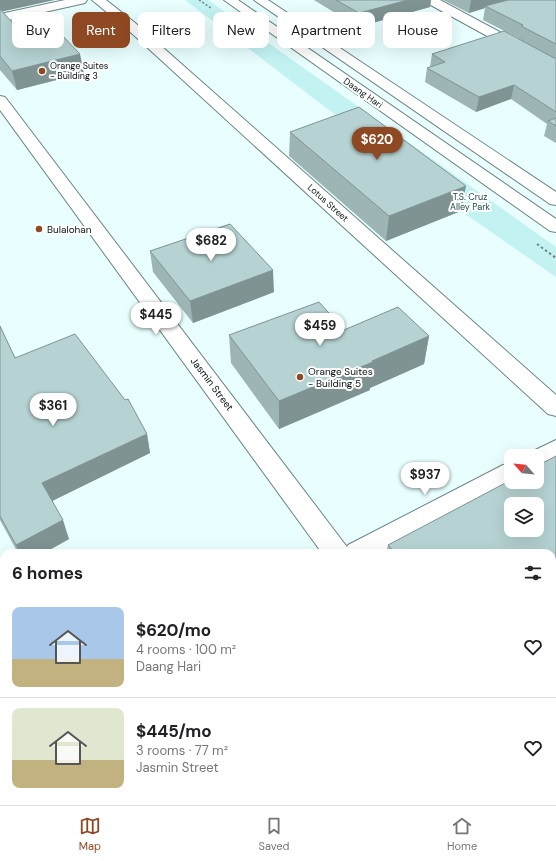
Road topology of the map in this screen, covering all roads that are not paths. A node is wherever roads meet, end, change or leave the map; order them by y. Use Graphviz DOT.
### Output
graph roads {
  1 [pos="81,0"];
  2 [pos="98,0"];
  3 [pos="230,0"];
  4 [pos="260,0"];
  5 [pos="430,0"];
  6 [pos="481,15"];
  7 [pos="0,18"];
  8 [pos="466,19"];
  9 [pos="556,68"];
  10 [pos="0,100"];
  11 [pos="556,200"];
  12 [pos="556,227"];
  13 [pos="556,408"];
  14 [pos="556,449"];
  15 [pos="544,455"];
  16 [pos="504,476"];
  17 [pos="334,549"];
  18 [pos="364,549"];
  1 -- 7 [label="street"];
  2 -- 13 [label="street, Lotus Street"];
  3 -- 12 [label="street, Daang Hari"];
  4 -- 11 [label="street, Daang Hari"];
  5 -- 8 [label="street"];
  6 -- 8 [label="street"];
  8 -- 9 [label="street"];
  10 -- 17 [label="street, Jasmin Street"];
  14 -- 15 [label="street"];
  16 -- 18 [label="street"];
}
